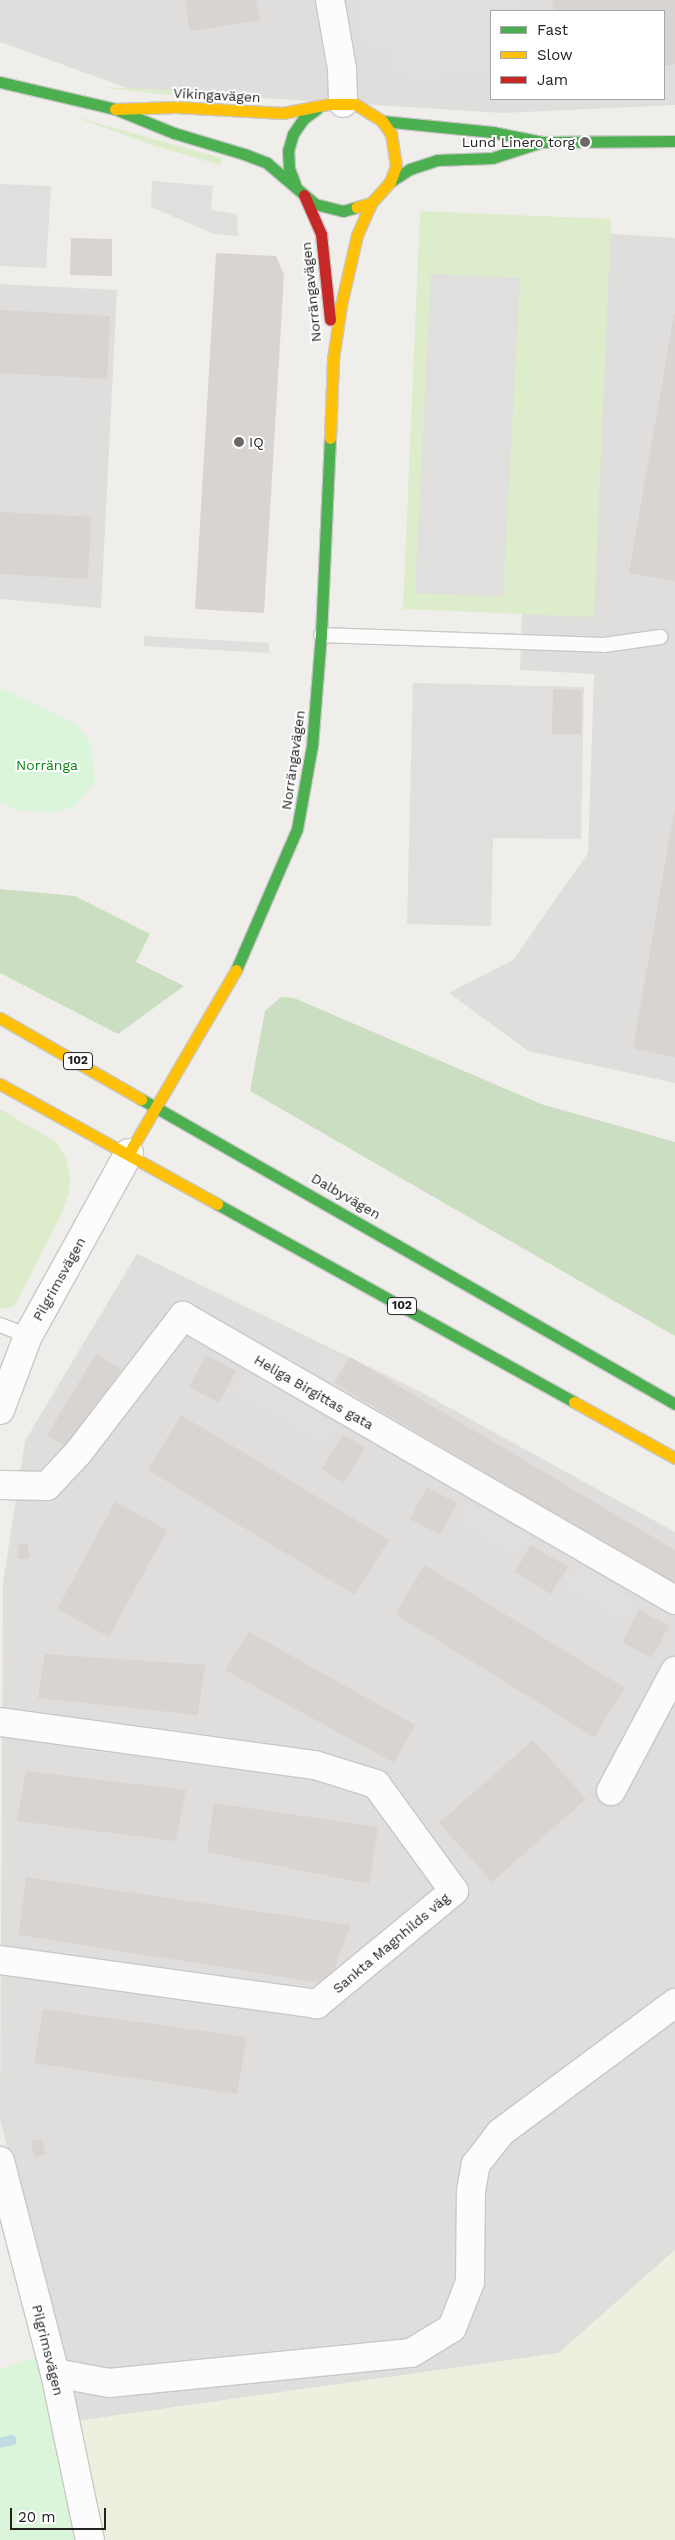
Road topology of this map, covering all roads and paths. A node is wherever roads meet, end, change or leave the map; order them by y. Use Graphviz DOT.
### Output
graph roads {
  1 [pos="330,0"];
  2 [pos="0,82"];
  3 [pos="330,106"];
  4 [pos="115,109"];
  5 [pos="382,121"];
  6 [pos="675,141"];
  7 [pos="542,142"];
  8 [pos="390,182"];
  9 [pos="295,184"];
  10 [pos="304,195"];
  11 [pos="371,203"];
  12 [pos="333,359"];
  13 [pos="321,635"];
  14 [pos="660,637"];
  15 [pos="0,1018"];
  16 [pos="0,1084"];
  17 [pos="157,1105"];
  18 [pos="129,1154"];
  19 [pos="0,1325"];
  20 [pos="28,1336"];
  21 [pos="675,1404"];
  22 [pos="0,1410"];
  23 [pos="675,1458"];
  24 [pos="0,1485"];
  25 [pos="675,1600"];
  26 [pos="675,1671"];
  27 [pos="0,1722"];
  28 [pos="611,1791"];
  29 [pos="0,1960"];
  30 [pos="675,2003"];
  31 [pos="0,2161"];
  32 [pos="55,2373"];
  33 [pos="90,2540"];
  1 -- 3 [label="street"];
  2 -- 4 [label="street, Vikingavägen"];
  3 -- 4 [label="street, Vikingavägen"];
  3 -- 5 [label="street, Vikingavägen"];
  3 -- 9 [label="street, Vikingavägen"];
  4 -- 9 [label="street, Vikingavägen"];
  5 -- 7 [label="street, Vikingavägen"];
  5 -- 8 [label="street, Vikingavägen"];
  6 -- 7 [label="street, Vikingavägen"];
  7 -- 8 [label="street, Vikingavägen"];
  8 -- 11 [label="street, Vikingavägen"];
  9 -- 10 [label="street, Vikingavägen"];
  10 -- 11 [label="street, Vikingavägen"];
  10 -- 12 [label="street, Norrängavägen"];
  11 -- 12 [label="street, Norrängavägen"];
  12 -- 13 [label="street, Norrängavägen"];
  13 -- 14 [label="lane"];
  13 -- 17 [label="street, Norrängavägen"];
  15 -- 17 [label="street, Dalbyvägen / 102"];
  16 -- 18 [label="street, 102"];
  17 -- 18 [label="street, Norrängavägen"];
  17 -- 21 [label="street, Dalbyvägen / 102"];
  18 -- 20 [label="street, Pilgrimsvägen"];
  18 -- 23 [label="street, 102"];
  19 -- 20 [label="lane"];
  20 -- 22 [label="street, Pilgrimsvägen"];
  24 -- 25 [label="street, Heliga Birgittas gata"];
  26 -- 28 [label="street"];
  27 -- 29 [label="street, Sankta Magnhilds väg"];
  30 -- 32 [label="street"];
  31 -- 32 [label="street, Pilgrimsvägen"];
  32 -- 33 [label="street, Pilgrimsvägen"];
}
